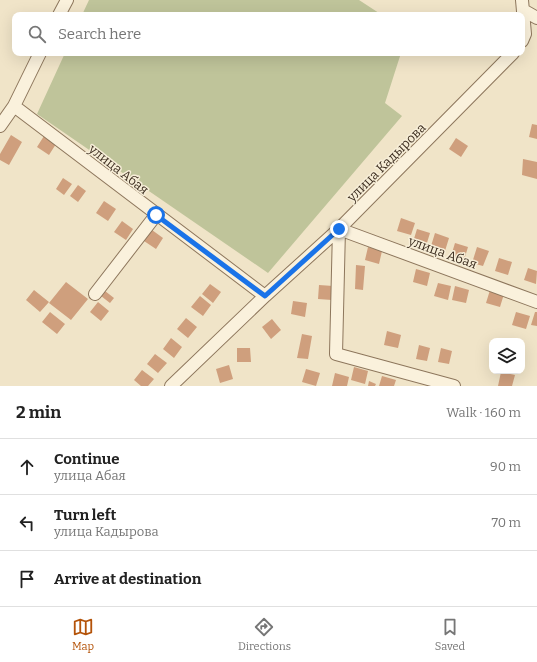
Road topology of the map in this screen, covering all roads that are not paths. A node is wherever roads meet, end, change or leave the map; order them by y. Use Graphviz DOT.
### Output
graph roads {
  1 [pos="67,0"];
  2 [pos="522,5"];
  3 [pos="61,12"];
  4 [pos="537,18"];
  5 [pos="39,56"];
  6 [pos="510,56"];
  7 [pos="14,106"];
  8 [pos="0,126"];
  9 [pos="156,215"];
  10 [pos="339,229"];
  11 [pos="95,294"];
  12 [pos="265,296"];
  13 [pos="537,302"];
  14 [pos="171,386"];
  15 [pos="454,386"];
  1 -- 3 [label="street"];
  2 -- 4 [label="street"];
  5 -- 7 [label="street"];
  6 -- 10 [label="street, улица Кадырова"];
  7 -- 8 [label="street"];
  7 -- 9 [label="street, улица Абая"];
  9 -- 11 [label="street"];
  9 -- 12 [label="street, улица Абая"];
  10 -- 12 [label="street, улица Кадырова"];
  10 -- 13 [label="street, улица Абая"];
  10 -- 15 [label="street"];
  12 -- 14 [label="street, улица Кадырова"];
}
